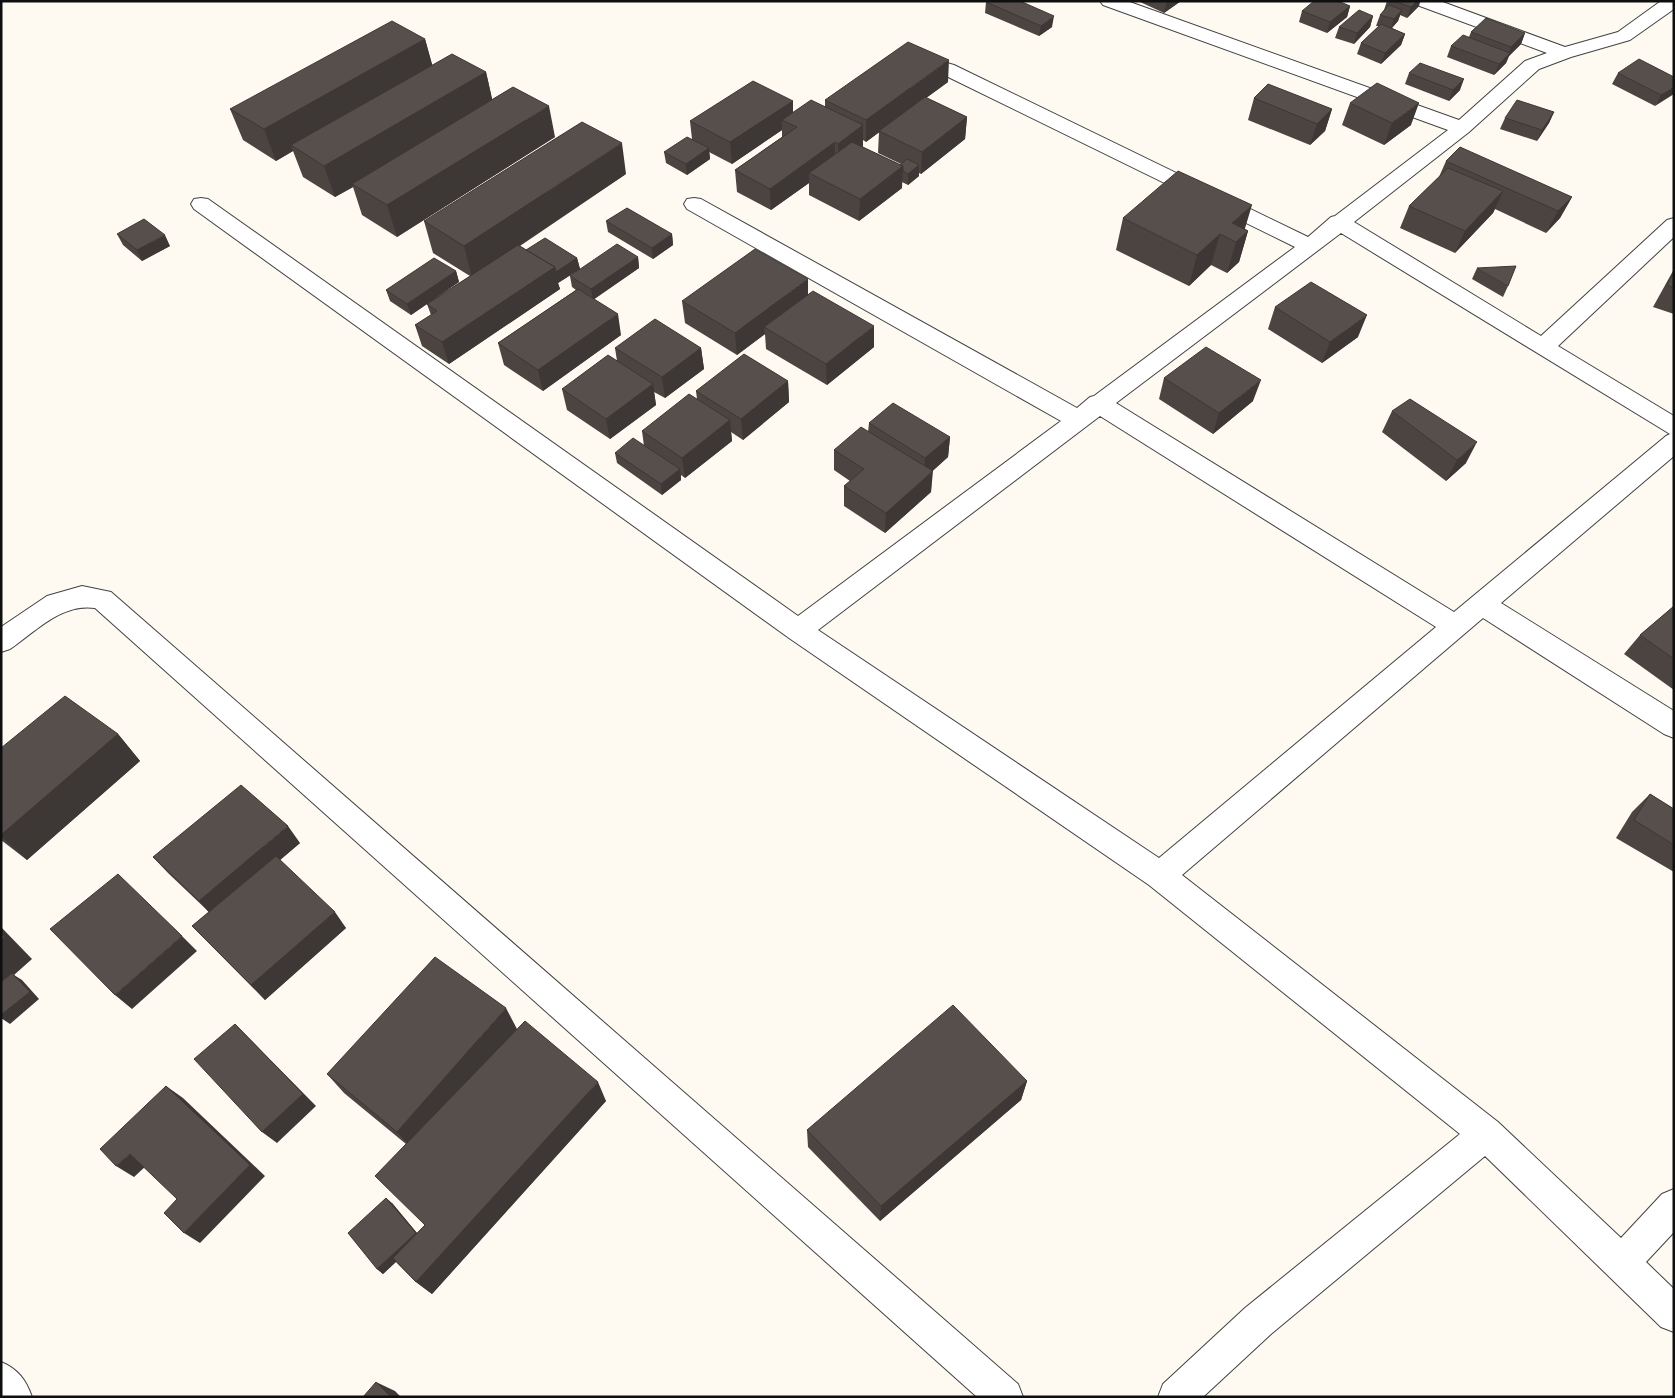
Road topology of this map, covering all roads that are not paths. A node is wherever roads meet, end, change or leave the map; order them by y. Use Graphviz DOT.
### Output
graph roads {
  1 [pos="1109,1"];
  2 [pos="1423,1"];
  3 [pos="1673,1"];
  4 [pos="1564,53"];
  5 [pos="947,69"];
  6 [pos="1462,128"];
  7 [pos="201,204"];
  8 [pos="694,204"];
  9 [pos="1338,222"];
  10 [pos="1674,225"];
  11 [pos="1310,246"];
  12 [pos="1543,347"];
  13 [pos="1098,403"];
  14 [pos="1077,419"];
  15 [pos="1674,427"];
  16 [pos="1674,442"];
  17 [pos="1481,604"];
  18 [pos="1455,626"];
  19 [pos="798,630"];
  20 [pos="1,640"];
  21 [pos="1674,726"];
  22 [pos="1160,875"];
  23 [pos="1486,1134"];
  24 [pos="1674,1206"];
  25 [pos="1622,1263"];
  26 [pos="1674,1314"];
  27 [pos="1,1380"];
  28 [pos="14,1397"];
  29 [pos="1005,1397"];
  30 [pos="1176,1397"];
  1 -- 6 [label="street"];
  2 -- 4 [label="street"];
  3 -- 4 [label="street"];
  4 -- 6 [label="street"];
  5 -- 11 [label="street"];
  6 -- 9 [label="street"];
  7 -- 19 [label="street"];
  8 -- 14 [label="street"];
  9 -- 11 [label="street"];
  9 -- 12 [label="street"];
  10 -- 12 [label="street"];
  11 -- 13 [label="street"];
  12 -- 15 [label="street"];
  13 -- 14 [label="street"];
  13 -- 18 [label="street"];
  14 -- 19 [label="street"];
  16 -- 17 [label="street"];
  17 -- 18 [label="street"];
  17 -- 21 [label="street"];
  18 -- 22 [label="street"];
  19 -- 22 [label="street"];
  20 -- 29 [label="street"];
  22 -- 23 [label="street"];
  23 -- 25 [label="street"];
  23 -- 30 [label="street"];
  24 -- 25 [label="street"];
  25 -- 26 [label="street"];
  27 -- 28 [label="street"];
}
